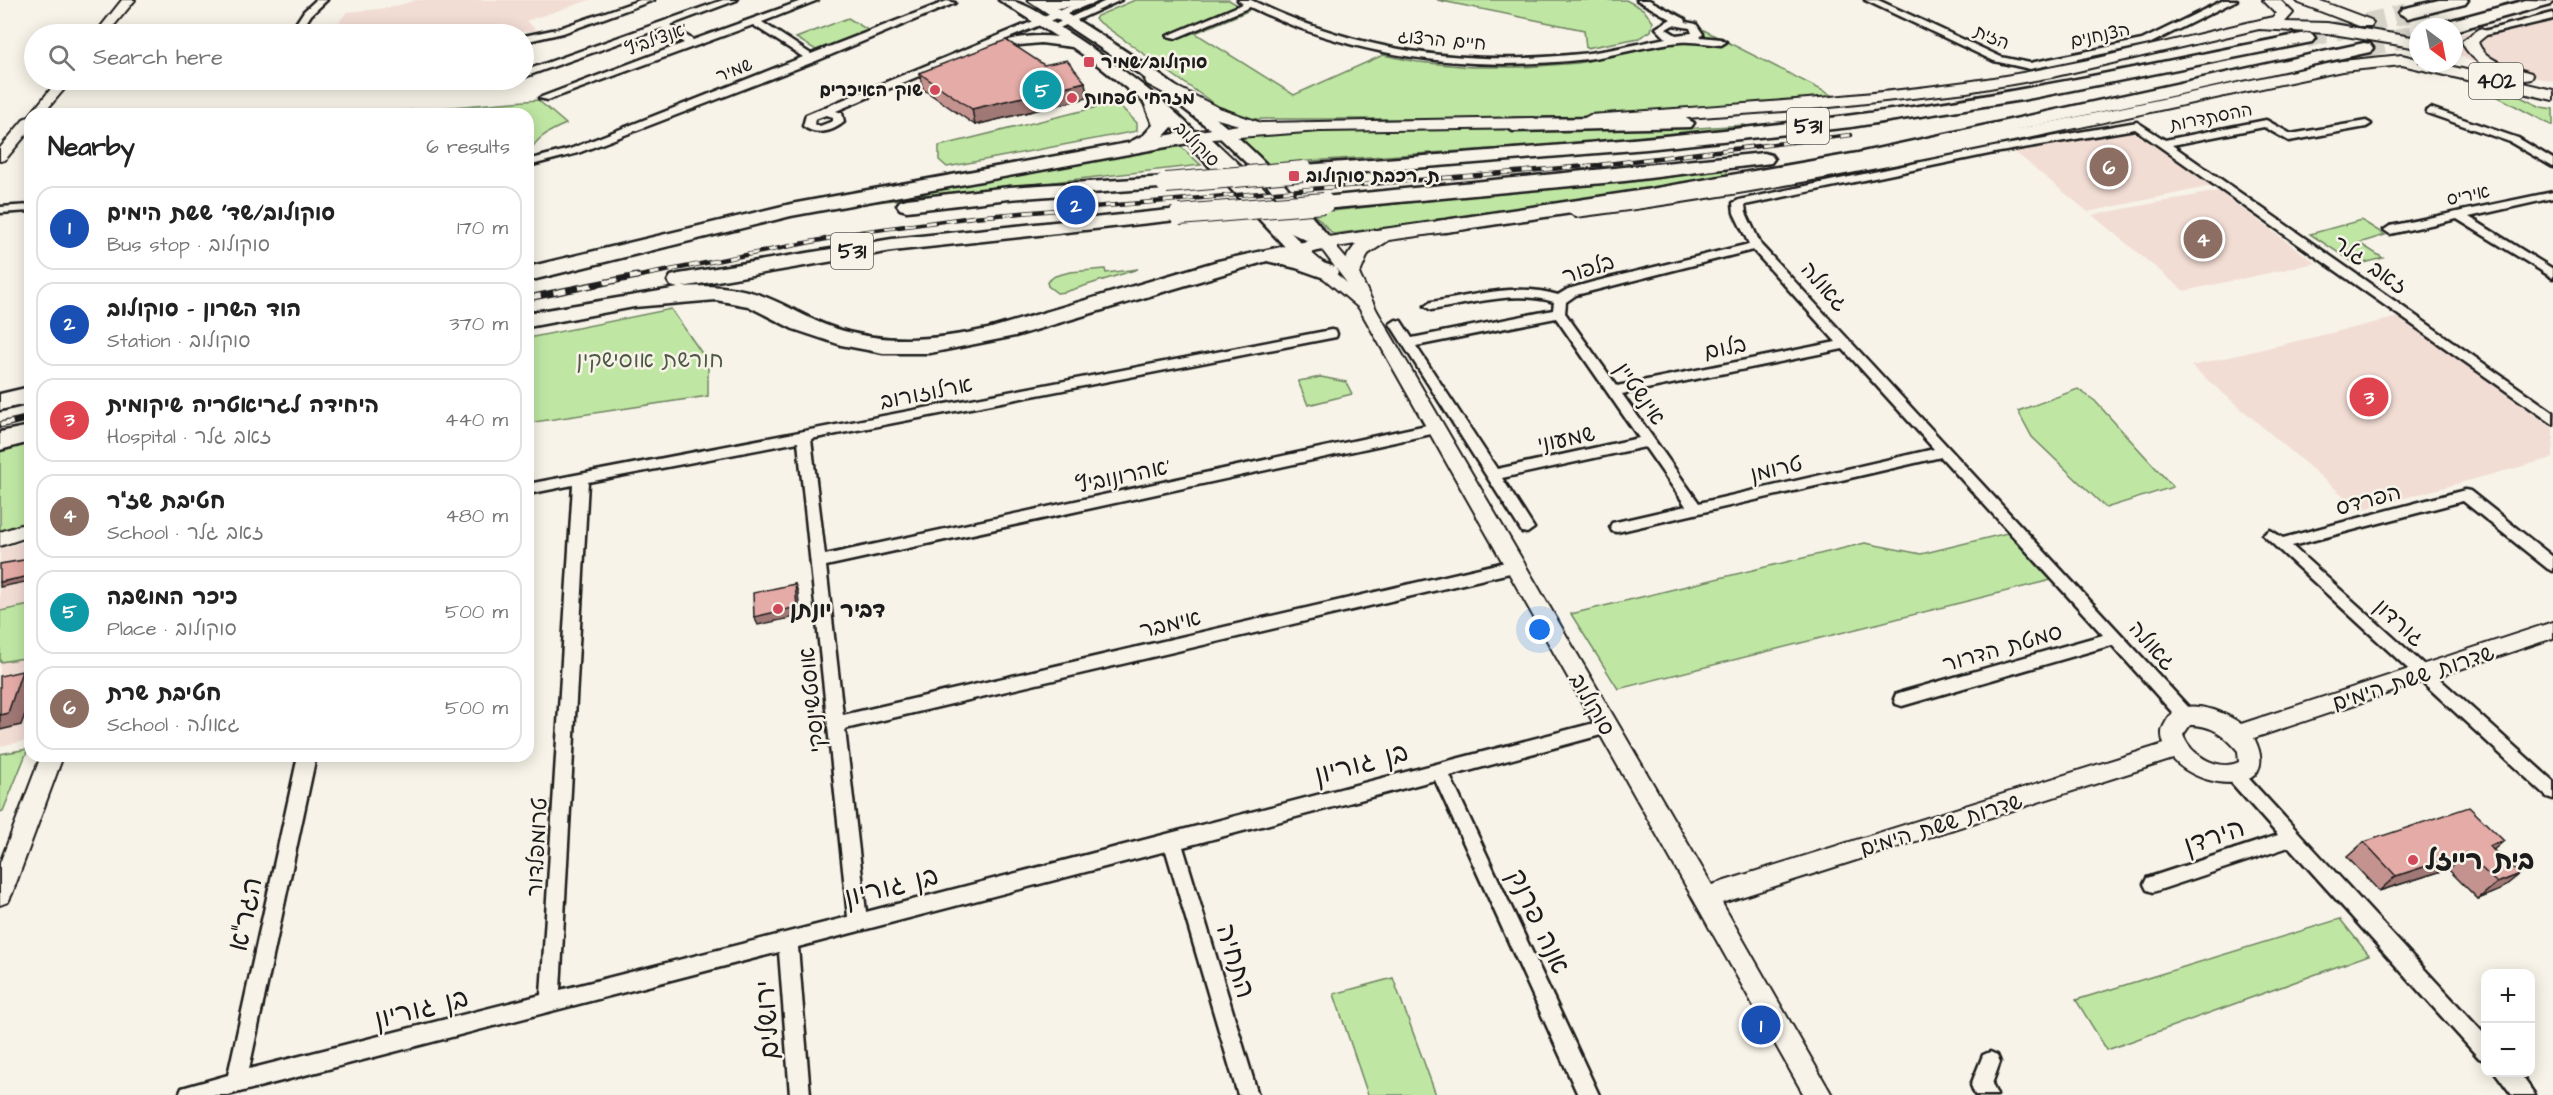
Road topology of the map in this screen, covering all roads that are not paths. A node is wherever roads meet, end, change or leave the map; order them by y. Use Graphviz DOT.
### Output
graph roads {
  1 [pos="129,0"];
  2 [pos="322,0"];
  3 [pos="649,0"];
  4 [pos="732,0"];
  5 [pos="813,0"];
  6 [pos="1006,0"];
  7 [pos="1035,0"];
  8 [pos="1116,0"];
  9 [pos="1642,0"];
  10 [pos="1870,0"];
  11 [pos="2232,0"];
  12 [pos="2274,0"];
  13 [pos="2459,0"];
  14 [pos="2545,0"];
  15 [pos="1096,2"];
  16 [pos="1246,2"];
  17 [pos="950,3"];
  18 [pos="1652,6"];
  19 [pos="2305,6"];
  20 [pos="2553,6"];
  21 [pos="2333,11"];
  22 [pos="2408,14"];
  23 [pos="2553,16"];
  24 [pos="754,21"];
  25 [pos="1055,21"];
  26 [pos="1687,23"];
  27 [pos="109,24"];
  28 [pos="301,24"];
  29 [pos="663,25"];
  30 [pos="2463,26"];
  31 [pos="2463,27"];
  32 [pos="1662,28"];
  33 [pos="1697,28"];
  34 [pos="2245,28"];
  35 [pos="2384,29"];
  36 [pos="2463,30"];
  37 [pos="2409,33"];
  38 [pos="2481,33"];
  39 [pos="2359,35"];
  40 [pos="1094,36"];
  41 [pos="1173,36"];
  42 [pos="534,37"];
  43 [pos="1684,39"];
  44 [pos="2409,39"];
  45 [pos="2409,41"];
  46 [pos="1014,43"];
  47 [pos="692,44"];
  48 [pos="1078,45"];
  49 [pos="1648,45"];
  50 [pos="2409,52"];
  51 [pos="812,58"];
  52 [pos="2463,58"];
  53 [pos="2038,65"];
  54 [pos="2343,66"];
  55 [pos="534,70"];
  56 [pos="2463,70"];
  57 [pos="1153,80"];
  58 [pos="2553,85"];
  59 [pos="2519,87"];
  60 [pos="56,90"];
  61 [pos="2553,95"];
  62 [pos="544,98"];
  63 [pos="1154,102"];
  64 [pos="41,108"];
  65 [pos="2431,111"];
  66 [pos="825,112"];
  67 [pos="2072,112"];
  68 [pos="2366,124"];
  69 [pos="1513,125"];
  70 [pos="24,128"];
  71 [pos="1297,128"];
  72 [pos="1222,132"];
  73 [pos="1192,137"];
  74 [pos="2164,143"];
  75 [pos="1114,152"];
  76 [pos="0,157"];
  77 [pos="534,161"];
  78 [pos="2553,164"];
  79 [pos="2553,195"];
  80 [pos="24,208"];
  81 [pos="0,210"];
  82 [pos="2458,215"];
  83 [pos="1445,226"];
  84 [pos="2390,230"];
  85 [pos="1389,234"];
  86 [pos="1325,243"];
  87 [pos="1756,246"];
  88 [pos="1296,248"];
  89 [pos="1262,256"];
  90 [pos="1327,272"];
  91 [pos="534,274"];
  92 [pos="1351,274"];
  93 [pos="2553,274"];
  94 [pos="534,275"];
  95 [pos="1431,306"];
  96 [pos="1560,306"];
  97 [pos="1369,311"];
  98 [pos="534,313"];
  99 [pos="534,320"];
  100 [pos="1396,324"];
  101 [pos="1332,334"];
  102 [pos="1408,343"];
  103 [pos="1845,344"];
  104 [pos="1613,391"];
  105 [pos="24,396"];
  106 [pos="0,402"];
  107 [pos="2553,419"];
  108 [pos="1436,428"];
  109 [pos="24,435"];
  110 [pos="804,437"];
  111 [pos="0,441"];
  112 [pos="1648,441"];
  113 [pos="1944,452"];
  114 [pos="1493,475"];
  115 [pos="581,478"];
  116 [pos="534,488"];
  117 [pos="1695,508"];
  118 [pos="1617,527"];
  119 [pos="1527,528"];
  120 [pos="24,532"];
  121 [pos="0,539"];
  122 [pos="2275,539"];
  123 [pos="818,562"];
  124 [pos="2553,565"];
  125 [pos="1514,566"];
  126 [pos="2553,630"];
  127 [pos="2115,638"];
  128 [pos="2423,674"];
  129 [pos="1902,699"];
  130 [pos="2186,716"];
  131 [pos="836,724"];
  132 [pos="1606,727"];
  133 [pos="2239,734"];
  134 [pos="2178,749"];
  135 [pos="50,762"];
  136 [pos="306,762"];
  137 [pos="1439,770"];
  138 [pos="2234,774"];
  139 [pos="2553,792"];
  140 [pos="2292,838"];
  141 [pos="1172,842"];
  142 [pos="2154,884"];
  143 [pos="0,894"];
  144 [pos="1705,898"];
  145 [pos="858,922"];
  146 [pos="788,940"];
  147 [pos="550,1002"];
  148 [pos="2481,1046"];
  149 [pos="1990,1062"];
  150 [pos="2509,1077"];
  151 [pos="236,1083"];
  152 [pos="189,1095"];
  153 [pos="800,1095"];
  154 [pos="1248,1095"];
  155 [pos="1589,1095"];
  156 [pos="1819,1095"];
  157 [pos="1987,1095"];
  158 [pos="2525,1095"];
  1 -- 27 [label="street"];
  2 -- 28 [label="street"];
  3 -- 42 [label="street"];
  4 -- 29 [label="street"];
  5 -- 24 [label="street, אנצילביץ'"];
  6 -- 25 [label="main road, סוקולוב"];
  7 -- 15 [label="main road"];
  7 -- 25 [label="main road, סוקולוב"];
  8 -- 15 [label="street"];
  9 -- 18 [label="street"];
  10 -- 53 [label="street, הזית"];
  11 -- 53 [label="street, הצנחנים"];
  12 -- 19 [label="main road"];
  12 -- 34 [label="main road"];
  13 -- 22 [label="highway"];
  14 -- 30 [label="highway"];
  15 -- 25 [label="street"];
  15 -- 40 [label="main road"];
  16 -- 41 [label="street"];
  16 -- 49 [label="street, חיים הרצוג"];
  17 -- 51 [label="street, שמיר"];
  18 -- 26 [label="street"];
  18 -- 32 [label="street"];
  19 -- 21 [label="main road"];
  19 -- 39 [label="main road"];
  20 -- 31 [label="highway"];
  21 -- 35 [label="main road"];
  21 -- 39 [label="main road"];
  23 -- 38 [label="street"];
  24 -- 47 [label="street, אנצילביץ'"];
  24 -- 51 [label="street"];
  25 -- 40 [label="main road, סוקולוב"];
  25 -- 48 [label="main road, סוקולוב"];
  25 -- 66 [label="street"];
  26 -- 32 [label="street"];
  26 -- 33 [label="street"];
  29 -- 47 [label="street"];
  29 -- 55 [label="street"];
  32 -- 43 [label="street"];
  32 -- 49 [label="street"];
  33 -- 43 [label="street"];
  33 -- 43 [label="street"];
  34 -- 39 [label="main road"];
  34 -- 69 [label="main road"];
  35 -- 37 [label="main road"];
  35 -- 39 [label="main road"];
  35 -- 44 [label="main road"];
  36 -- 38 [label="main road"];
  38 -- 58 [label="main road"];
  39 -- 45 [label="main road"];
  39 -- 50 [label="main road"];
  39 -- 54 [label="main road"];
  39 -- 67 [label="highway, 531"];
  40 -- 57 [label="main road, סוקולוב"];
  43 -- 49 [label="street, חיים הרצוג"];
  46 -- 48 [label="main road"];
  47 -- 62 [label="street, אנצילביץ'"];
  48 -- 63 [label="main road, סוקולוב"];
  51 -- 77 [label="street, שמיר"];
  52 -- 58 [label="main road, 402"];
  54 -- 59 [label="main road"];
  54 -- 83 [label="main road"];
  56 -- 59 [label="main road, 402"];
  57 -- 71 [label="main road"];
  57 -- 72 [label="main road, סוקולוב"];
  59 -- 61 [label="main road, 402"];
  60 -- 64 [label="street"];
  63 -- 73 [label="main road, סוקולוב"];
  63 -- 75 [label="highway"];
  65 -- 78 [label="street"];
  67 -- 83 [label="highway"];
  67 -- 98 [label="highway, 531, bridge"];
  68 -- 74 [label="street, ההסתדרות"];
  69 -- 71 [label="main road"];
  69 -- 94 [label="highway, 531, bridge"];
  70 -- 76 [label="street"];
  71 -- 72 [label="main road"];
  72 -- 73 [label="main road"];
  72 -- 86 [label="main road, סוקולוב"];
  73 -- 75 [label="highway"];
  73 -- 86 [label="main road"];
  73 -- 88 [label="main road, סוקולוב"];
  74 -- 87 [label="street, גאולה"];
  74 -- 107 [label="street, זאב גלר"];
  75 -- 91 [label="highway"];
  79 -- 82 [label="street, איריס"];
  80 -- 81 [label="street"];
  82 -- 84 [label="street, איריס"];
  82 -- 93 [label="street"];
  83 -- 85 [label="main road"];
  85 -- 86 [label="main road"];
  85 -- 92 [label="main road"];
  86 -- 88 [label="highway"];
  86 -- 92 [label="street, סוקולוב"];
  87 -- 96 [label="street, בלפור"];
  87 -- 103 [label="street, גאולה"];
  88 -- 89 [label="highway"];
  88 -- 90 [label="street, סוקולוב"];
  89 -- 90 [label="highway"];
  89 -- 99 [label="highway"];
  90 -- 97 [label="street, סוקולוב"];
  92 -- 97 [label="street, סוקולוב"];
  95 -- 96 [label="street, בלפור"];
  96 -- 102 [label="street, בלפור"];
  96 -- 104 [label="street, אינשטיין"];
  97 -- 108 [label="street, סוקולוב"];
  100 -- 102 [label="street"];
  101 -- 110 [label="street, ארלוזורוב"];
  102 -- 114 [label="street"];
  103 -- 104 [label="street, בלום"];
  103 -- 113 [label="street, גאולה"];
  104 -- 112 [label="street, אינשטיין"];
  105 -- 106 [label="highway"];
  108 -- 123 [label="street, אהרונוביץ'"];
  108 -- 125 [label="street, סוקולוב"];
  109 -- 111 [label="highway"];
  110 -- 115 [label="street, ארלוזורוב"];
  110 -- 123 [label="street, אוסטשינסקי"];
  112 -- 114 [label="street, שמעוני"];
  112 -- 117 [label="street, אינשטיין"];
  113 -- 117 [label="street, טרומן"];
  113 -- 127 [label="street, גאולה"];
  114 -- 119 [label="street"];
  115 -- 116 [label="street, ארלוזורוב"];
  115 -- 147 [label="street, טרומפלדור"];
  117 -- 118 [label="street, טרומן"];
  120 -- 121 [label="street"];
  122 -- 124 [label="street, הפרדס"];
  122 -- 128 [label="street, גורדון"];
  123 -- 131 [label="street, אוסטשינסקי"];
  125 -- 131 [label="street, אימבר"];
  125 -- 132 [label="street, סוקולוב"];
  126 -- 128 [label="street, שדרות ששת הימים"];
  127 -- 129 [label="street, סמטת הדרור"];
  127 -- 130 [label="street, גאולה"];
  128 -- 133 [label="street, שדרות ששת הימים"];
  128 -- 139 [label="street, גורדון"];
  130 -- 133 [label="street"];
  130 -- 134 [label="street"];
  131 -- 145 [label="street, אוסטשינסקי"];
  132 -- 137 [label="street, בן גוריון"];
  132 -- 144 [label="street, סוקולוב"];
  133 -- 138 [label="street"];
  134 -- 138 [label="street"];
  134 -- 144 [label="street, שדרות ששת הימים"];
  135 -- 143 [label="street"];
  136 -- 151 [label="street, הגר\"א"];
  137 -- 141 [label="street, בן גוריון"];
  137 -- 155 [label="street, אנה פרנק"];
  138 -- 140 [label="street"];
  140 -- 142 [label="street, הירדן"];
  140 -- 148 [label="street"];
  141 -- 145 [label="street, בן גוריון"];
  141 -- 154 [label="street, התחיה"];
  144 -- 156 [label="street, סוקולוב"];
  145 -- 146 [label="street, בן גוריון"];
  146 -- 147 [label="street, בן גוריון"];
  146 -- 153 [label="street, ירושלים"];
  147 -- 151 [label="street, בן גוריון"];
  149 -- 157 [label="street"];
  150 -- 158 [label="street"];
  151 -- 152 [label="street, בן גוריון"];
}
